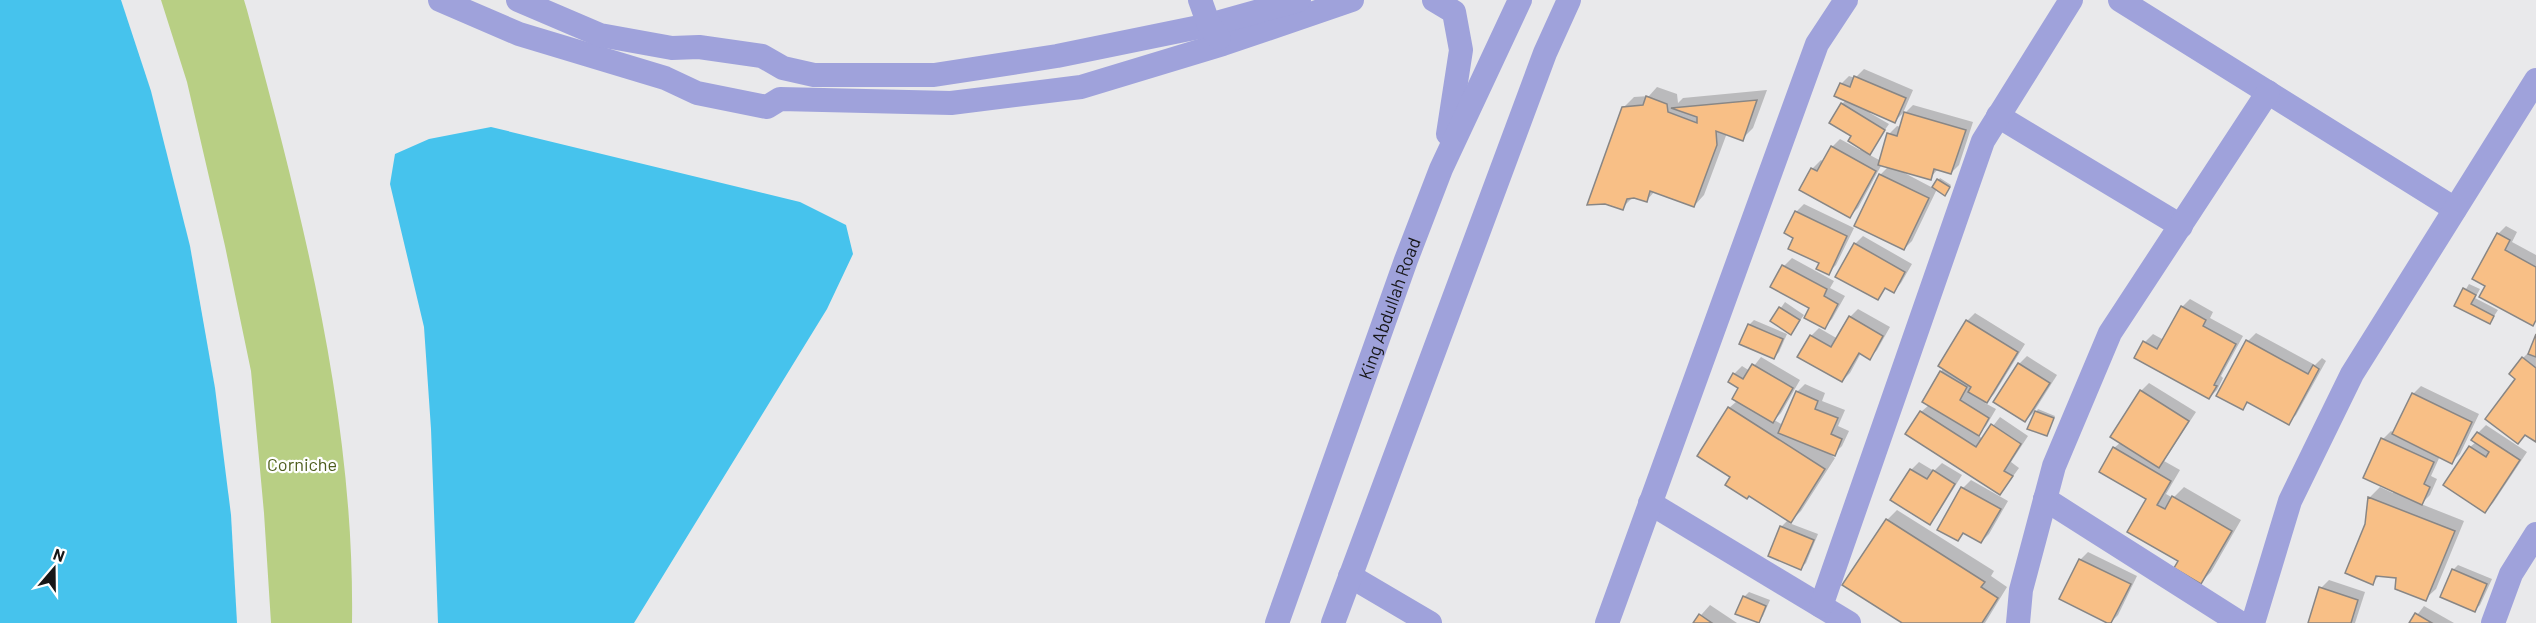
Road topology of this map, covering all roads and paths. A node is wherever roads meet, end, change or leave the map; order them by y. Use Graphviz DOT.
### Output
graph roads {
  1 [pos="440,0"];
  2 [pos="518,0"];
  3 [pos="1200,0"];
  4 [pos="1299,0"];
  5 [pos="1352,0"];
  6 [pos="1434,0"];
  7 [pos="1520,0"];
  8 [pos="1569,0"];
  9 [pos="1846,0"];
  10 [pos="2071,0"];
  11 [pos="2120,0"];
  12 [pos="1220,30"];
  13 [pos="783,68"];
  14 [pos="2536,80"];
  15 [pos="2268,92"];
  16 [pos="780,99"];
  17 [pos="1998,116"];
  18 [pos="1442,169"];
  19 [pos="2455,209"];
  20 [pos="2181,226"];
  21 [pos="2045,500"];
  22 [pos="1650,503"];
  23 [pos="2536,534"];
  24 [pos="1350,576"];
  25 [pos="1821,606"];
  26 [pos="1277,623"];
  27 [pos="1333,623"];
  28 [pos="1430,623"];
  29 [pos="1607,623"];
  30 [pos="1849,623"];
  31 [pos="2018,623"];
  32 [pos="2240,623"];
  33 [pos="2253,623"];
  34 [pos="2493,623"];
  1 -- 16 [label="street"];
  2 -- 13 [label="street"];
  3 -- 12 [label="street"];
  4 -- 12 [label="street"];
  5 -- 12 [label="street"];
  6 -- 18 [label="street"];
  7 -- 18 [label="street, King Abdullah Road"];
  8 -- 24 [label="street"];
  9 -- 22 [label="street"];
  10 -- 17 [label="street"];
  11 -- 15 [label="street"];
  12 -- 13 [label="street"];
  12 -- 16 [label="street"];
  13 -- 16 [label="street"];
  14 -- 19 [label="street"];
  15 -- 19 [label="street"];
  15 -- 20 [label="street"];
  17 -- 20 [label="street"];
  17 -- 25 [label="street"];
  18 -- 26 [label="street, King Abdullah Road"];
  19 -- 33 [label="street"];
  20 -- 21 [label="street"];
  21 -- 31 [label="street"];
  21 -- 32 [label="street"];
  22 -- 25 [label="street"];
  22 -- 29 [label="street"];
  23 -- 34 [label="street"];
  24 -- 27 [label="street"];
  24 -- 28 [label="street"];
  25 -- 30 [label="street"];
}
